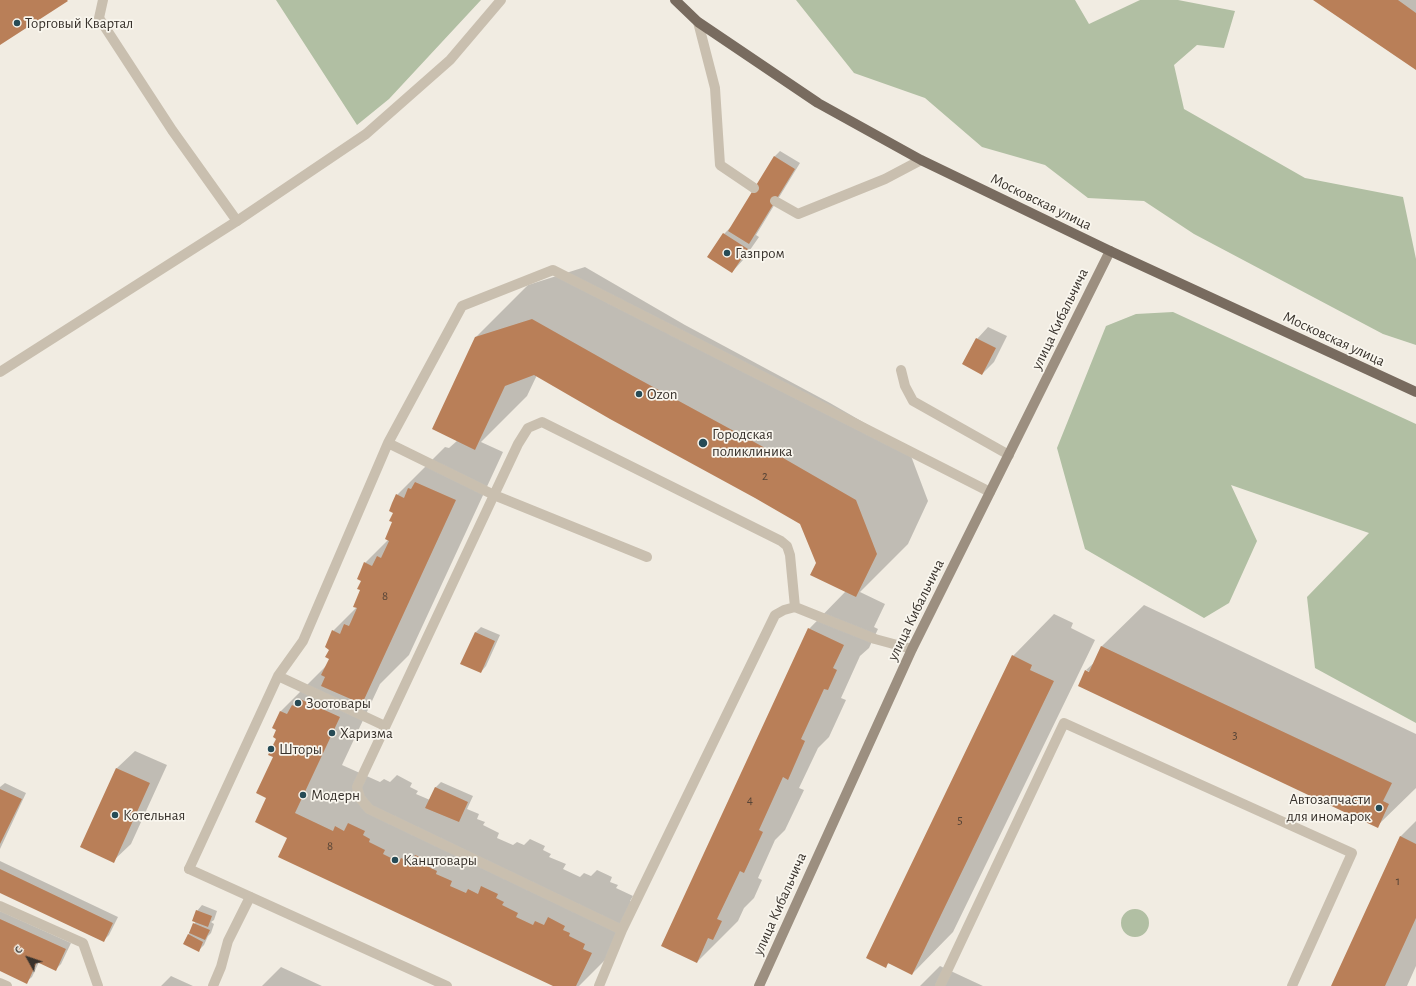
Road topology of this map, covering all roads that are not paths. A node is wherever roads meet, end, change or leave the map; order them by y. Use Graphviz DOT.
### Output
graph roads {
  1 [pos="103,0"];
  2 [pos="501,0"];
  3 [pos="675,0"];
  4 [pos="698,22"];
  5 [pos="921,160"];
  6 [pos="754,188"];
  7 [pos="775,201"];
  8 [pos="237,221"];
  9 [pos="1110,251"];
  10 [pos="901,370"];
  11 [pos="0,372"];
  12 [pos="1416,392"];
  13 [pos="388,443"];
  14 [pos="1009,455"];
  15 [pos="990,492"];
  16 [pos="494,495"];
  17 [pos="647,557"];
  18 [pos="795,607"];
  19 [pos="912,649"];
  20 [pos="278,676"];
  21 [pos="385,726"];
  22 [pos="250,897"];
  23 [pos="0,906"];
  24 [pos="622,930"];
  25 [pos="0,983"];
  26 [pos="7,986"];
  27 [pos="98,986"];
  28 [pos="213,986"];
  29 [pos="447,986"];
  30 [pos="599,986"];
  31 [pos="759,986"];
  32 [pos="940,986"];
  33 [pos="1292,986"];
  1 -- 8 [label="street"];
  2 -- 8 [label="street"];
  3 -- 4 [label="main road, Московская улица"];
  4 -- 5 [label="main road, Московская улица"];
  4 -- 6 [label="street"];
  5 -- 7 [label="street"];
  5 -- 9 [label="main road, Московская улица"];
  8 -- 11 [label="street"];
  9 -- 12 [label="main road, Московская улица"];
  9 -- 14 [label="street, улица Кибальчича"];
  10 -- 14 [label="street"];
  13 -- 15 [label="street"];
  13 -- 16 [label="street"];
  13 -- 20 [label="street"];
  14 -- 15 [label="street, улица Кибальчича"];
  15 -- 19 [label="street, улица Кибальчича"];
  16 -- 17 [label="street"];
  16 -- 18 [label="street"];
  16 -- 21 [label="street"];
  18 -- 19 [label="street"];
  18 -- 24 [label="street"];
  19 -- 31 [label="street, улица Кибальчича"];
  20 -- 21 [label="street"];
  20 -- 22 [label="street"];
  21 -- 24 [label="street"];
  22 -- 28 [label="street"];
  22 -- 29 [label="street"];
  23 -- 27 [label="street"];
  24 -- 30 [label="street"];
  25 -- 26 [label="street"];
  32 -- 33 [label="street"];
}
